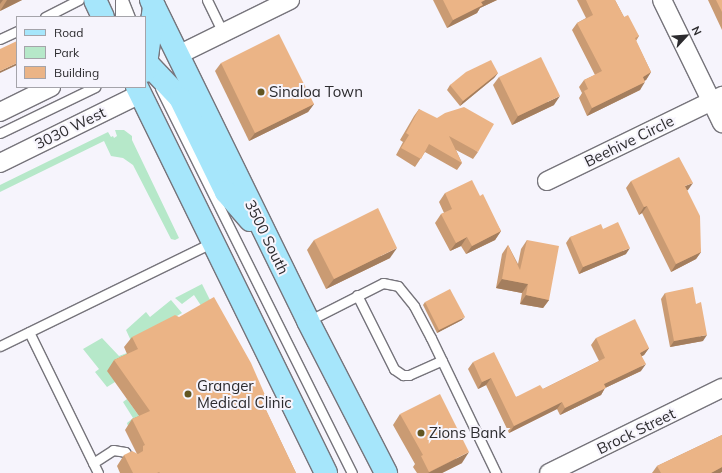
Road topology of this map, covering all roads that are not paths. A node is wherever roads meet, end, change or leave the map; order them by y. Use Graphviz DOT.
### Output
graph roads {
  1 [pos="79,0"];
  2 [pos="95,0"];
  3 [pos="120,0"];
  4 [pos="123,0"];
  5 [pos="207,0"];
  6 [pos="290,0"];
  7 [pos="662,0"];
  8 [pos="153,3"];
  9 [pos="47,16"];
  10 [pos="103,16"];
  11 [pos="120,16"];
  12 [pos="130,16"];
  13 [pos="16,31"];
  14 [pos="223,33"];
  15 [pos="0,39"];
  16 [pos="178,55"];
  17 [pos="146,56"];
  18 [pos="146,64"];
  19 [pos="146,65"];
  20 [pos="49,88"];
  21 [pos="93,88"];
  22 [pos="140,89"];
  23 [pos="717,98"];
  24 [pos="0,112"];
  25 [pos="722,123"];
  26 [pos="0,133"];
  27 [pos="0,163"];
  28 [pos="547,181"];
  29 [pos="213,242"];
  30 [pos="271,246"];
  31 [pos="357,295"];
  32 [pos="308,321"];
  33 [pos="29,332"];
  34 [pos="0,346"];
  35 [pos="442,360"];
  36 [pos="722,388"];
  37 [pos="130,459"];
  38 [pos="93,463"];
  39 [pos="98,473"];
  40 [pos="326,473"];
  41 [pos="352,473"];
  42 [pos="386,473"];
  43 [pos="496,473"];
  44 [pos="549,473"];
  1 -- 9 [label="lane"];
  2 -- 10 [label="main road"];
  3 -- 11 [label="lane"];
  4 -- 12 [label="lane"];
  5 -- 14 [label="lane"];
  6 -- 14 [label="street"];
  7 -- 23 [label="street"];
  8 -- 16 [label="main road, 3500 South"];
  8 -- 17 [label="main road"];
  13 -- 15 [label="lane"];
  14 -- 16 [label="street"];
  16 -- 30 [label="main road, 3500 South"];
  18 -- 30 [label="main road"];
  19 -- 41 [label="lane"];
  20 -- 24 [label="street"];
  21 -- 26 [label="lane"];
  22 -- 27 [label="street, 3030 West"];
  22 -- 29 [label="main road"];
  23 -- 25 [label="street"];
  23 -- 28 [label="street, Beehive Circle"];
  29 -- 33 [label="lane"];
  29 -- 40 [label="main road"];
  30 -- 32 [label="main road, 3500 South"];
  31 -- 32 [label="lane"];
  31 -- 35 [label="lane"];
  31 -- 35 [label="lane"];
  32 -- 42 [label="main road, 3500 South"];
  33 -- 34 [label="lane"];
  33 -- 38 [label="lane"];
  35 -- 43 [label="lane"];
  36 -- 44 [label="street, Brock Street"];
  37 -- 38 [label="lane"];
  38 -- 39 [label="lane"];
}
